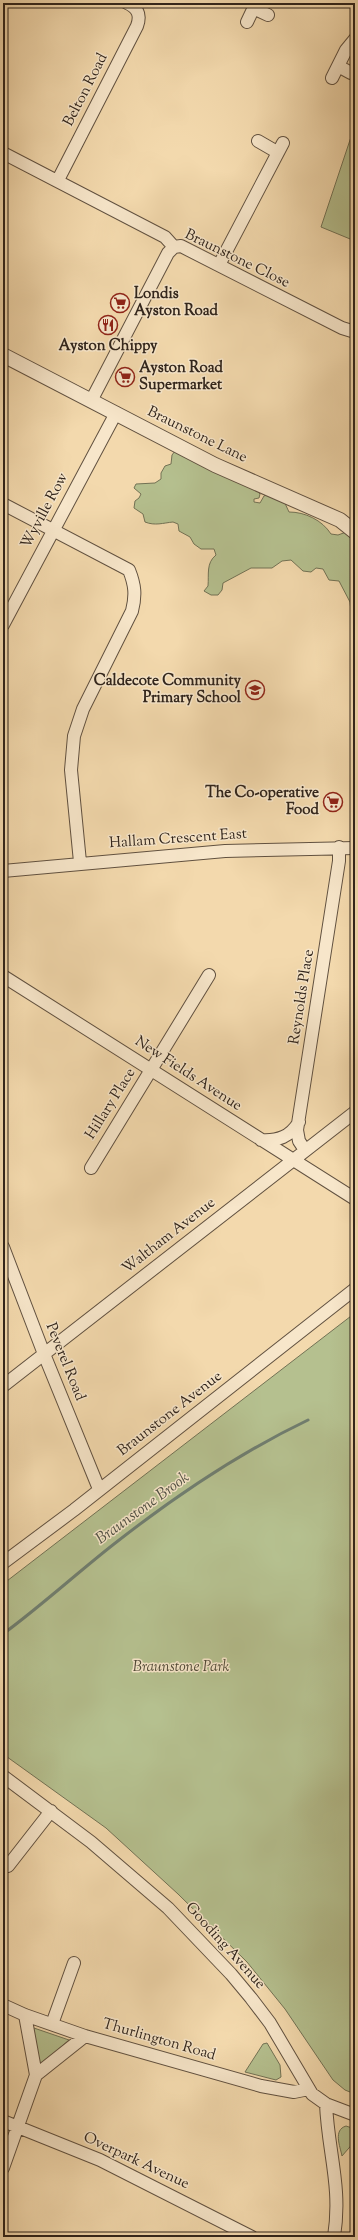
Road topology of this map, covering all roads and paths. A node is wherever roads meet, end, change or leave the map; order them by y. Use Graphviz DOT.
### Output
graph roads {
  1 [pos="127,3"];
  2 [pos="255,6"];
  3 [pos="268,15"];
  4 [pos="247,22"];
  5 [pos="355,39"];
  6 [pos="338,66"];
  7 [pos="351,73"];
  8 [pos="332,78"];
  9 [pos="258,142"];
  10 [pos="3,153"];
  11 [pos="58,180"];
  12 [pos="174,247"];
  13 [pos="218,265"];
  14 [pos="355,332"];
  15 [pos="3,355"];
  16 [pos="91,401"];
  17 [pos="116,413"];
  18 [pos="3,504"];
  19 [pos="54,530"];
  20 [pos="355,532"];
  21 [pos="3,625"];
  22 [pos="339,847"];
  23 [pos="355,848"];
  24 [pos="80,862"];
  25 [pos="3,871"];
  26 [pos="209,974"];
  27 [pos="3,976"];
  28 [pos="152,1069"];
  29 [pos="355,1112"];
  30 [pos="299,1122"];
  31 [pos="261,1140"];
  32 [pos="305,1150"];
  33 [pos="291,1160"];
  34 [pos="90,1168"];
  35 [pos="355,1199"];
  36 [pos="3,1247"];
  37 [pos="355,1289"];
  38 [pos="44,1354"];
  39 [pos="3,1386"];
  40 [pos="99,1488"];
  41 [pos="3,1563"];
  42 [pos="3,1776"];
  43 [pos="51,1811"];
  44 [pos="8,1866"];
  45 [pos="74,1964"];
  46 [pos="3,2005"];
  47 [pos="26,2015"];
  48 [pos="52,2024"];
  49 [pos="85,2036"];
  50 [pos="36,2075"];
  51 [pos="309,2089"];
  52 [pos="326,2104"];
  53 [pos="355,2115"];
  54 [pos="3,2121"];
  55 [pos="18,2126"];
  56 [pos="3,2168"];
  57 [pos="252,2237"];
  58 [pos="334,2237"];
  1 -- 11 [label="street, Belton Road"];
  2 -- 3 [label="street"];
  2 -- 4 [label="street"];
  5 -- 6 [label="street"];
  6 -- 7 [label="street"];
  6 -- 8 [label="street"];
  9 -- 13 [label="street"];
  10 -- 11 [label="street, Braunstone Close"];
  11 -- 12 [label="street, Braunstone Close"];
  12 -- 13 [label="street, Braunstone Close"];
  12 -- 16 [label="street"];
  13 -- 14 [label="street, Braunstone Close"];
  15 -- 16 [label="street, Braunstone Lane"];
  16 -- 17 [label="street, Braunstone Lane"];
  17 -- 19 [label="street, Wyville Row"];
  17 -- 20 [label="street, Braunstone Lane"];
  18 -- 19 [label="street"];
  19 -- 21 [label="street, Wyville Row"];
  19 -- 24 [label="street"];
  22 -- 23 [label="street, Hallam Crescent East"];
  22 -- 24 [label="street, Hallam Crescent East"];
  22 -- 30 [label="street, Reynolds Place"];
  24 -- 25 [label="street, Hallam Crescent East"];
  26 -- 28 [label="street, Hillary Place"];
  27 -- 28 [label="street, New Fields Avenue"];
  28 -- 31 [label="street, New Fields Avenue"];
  28 -- 34 [label="street, Hillary Place"];
  29 -- 32 [label="street, Waltham Avenue"];
  30 -- 31 [label="street"];
  30 -- 32 [label="street, Reynolds Place"];
  31 -- 33 [label="street, New Fields Avenue"];
  32 -- 33 [label="street, Waltham Avenue"];
  33 -- 35 [label="street, New Fields Avenue"];
  33 -- 38 [label="street, Waltham Avenue"];
  36 -- 38 [label="street, Peverel Road"];
  37 -- 40 [label="street, Braunstone Avenue"];
  38 -- 39 [label="street, Waltham Avenue"];
  38 -- 40 [label="street, Peverel Road"];
  40 -- 41 [label="street, Braunstone Avenue"];
  42 -- 43 [label="street, Gooding Avenue"];
  43 -- 44 [label="street"];
  43 -- 51 [label="street, Gooding Avenue"];
  45 -- 48 [label="street"];
  46 -- 47 [label="street, Thurlington Road"];
  47 -- 48 [label="street, Thurlington Road"];
  47 -- 50 [label="street"];
  48 -- 49 [label="street, Thurlington Road"];
  49 -- 50 [label="street"];
  49 -- 51 [label="street, Thurlington Road"];
  50 -- 55 [label="street"];
  51 -- 52 [label="street, Gooding Avenue"];
  52 -- 53 [label="street, Gooding Avenue"];
  52 -- 58 [label="street"];
  54 -- 55 [label="street, Overpark Avenue"];
  55 -- 56 [label="street"];
  55 -- 57 [label="street, Overpark Avenue"];
}
